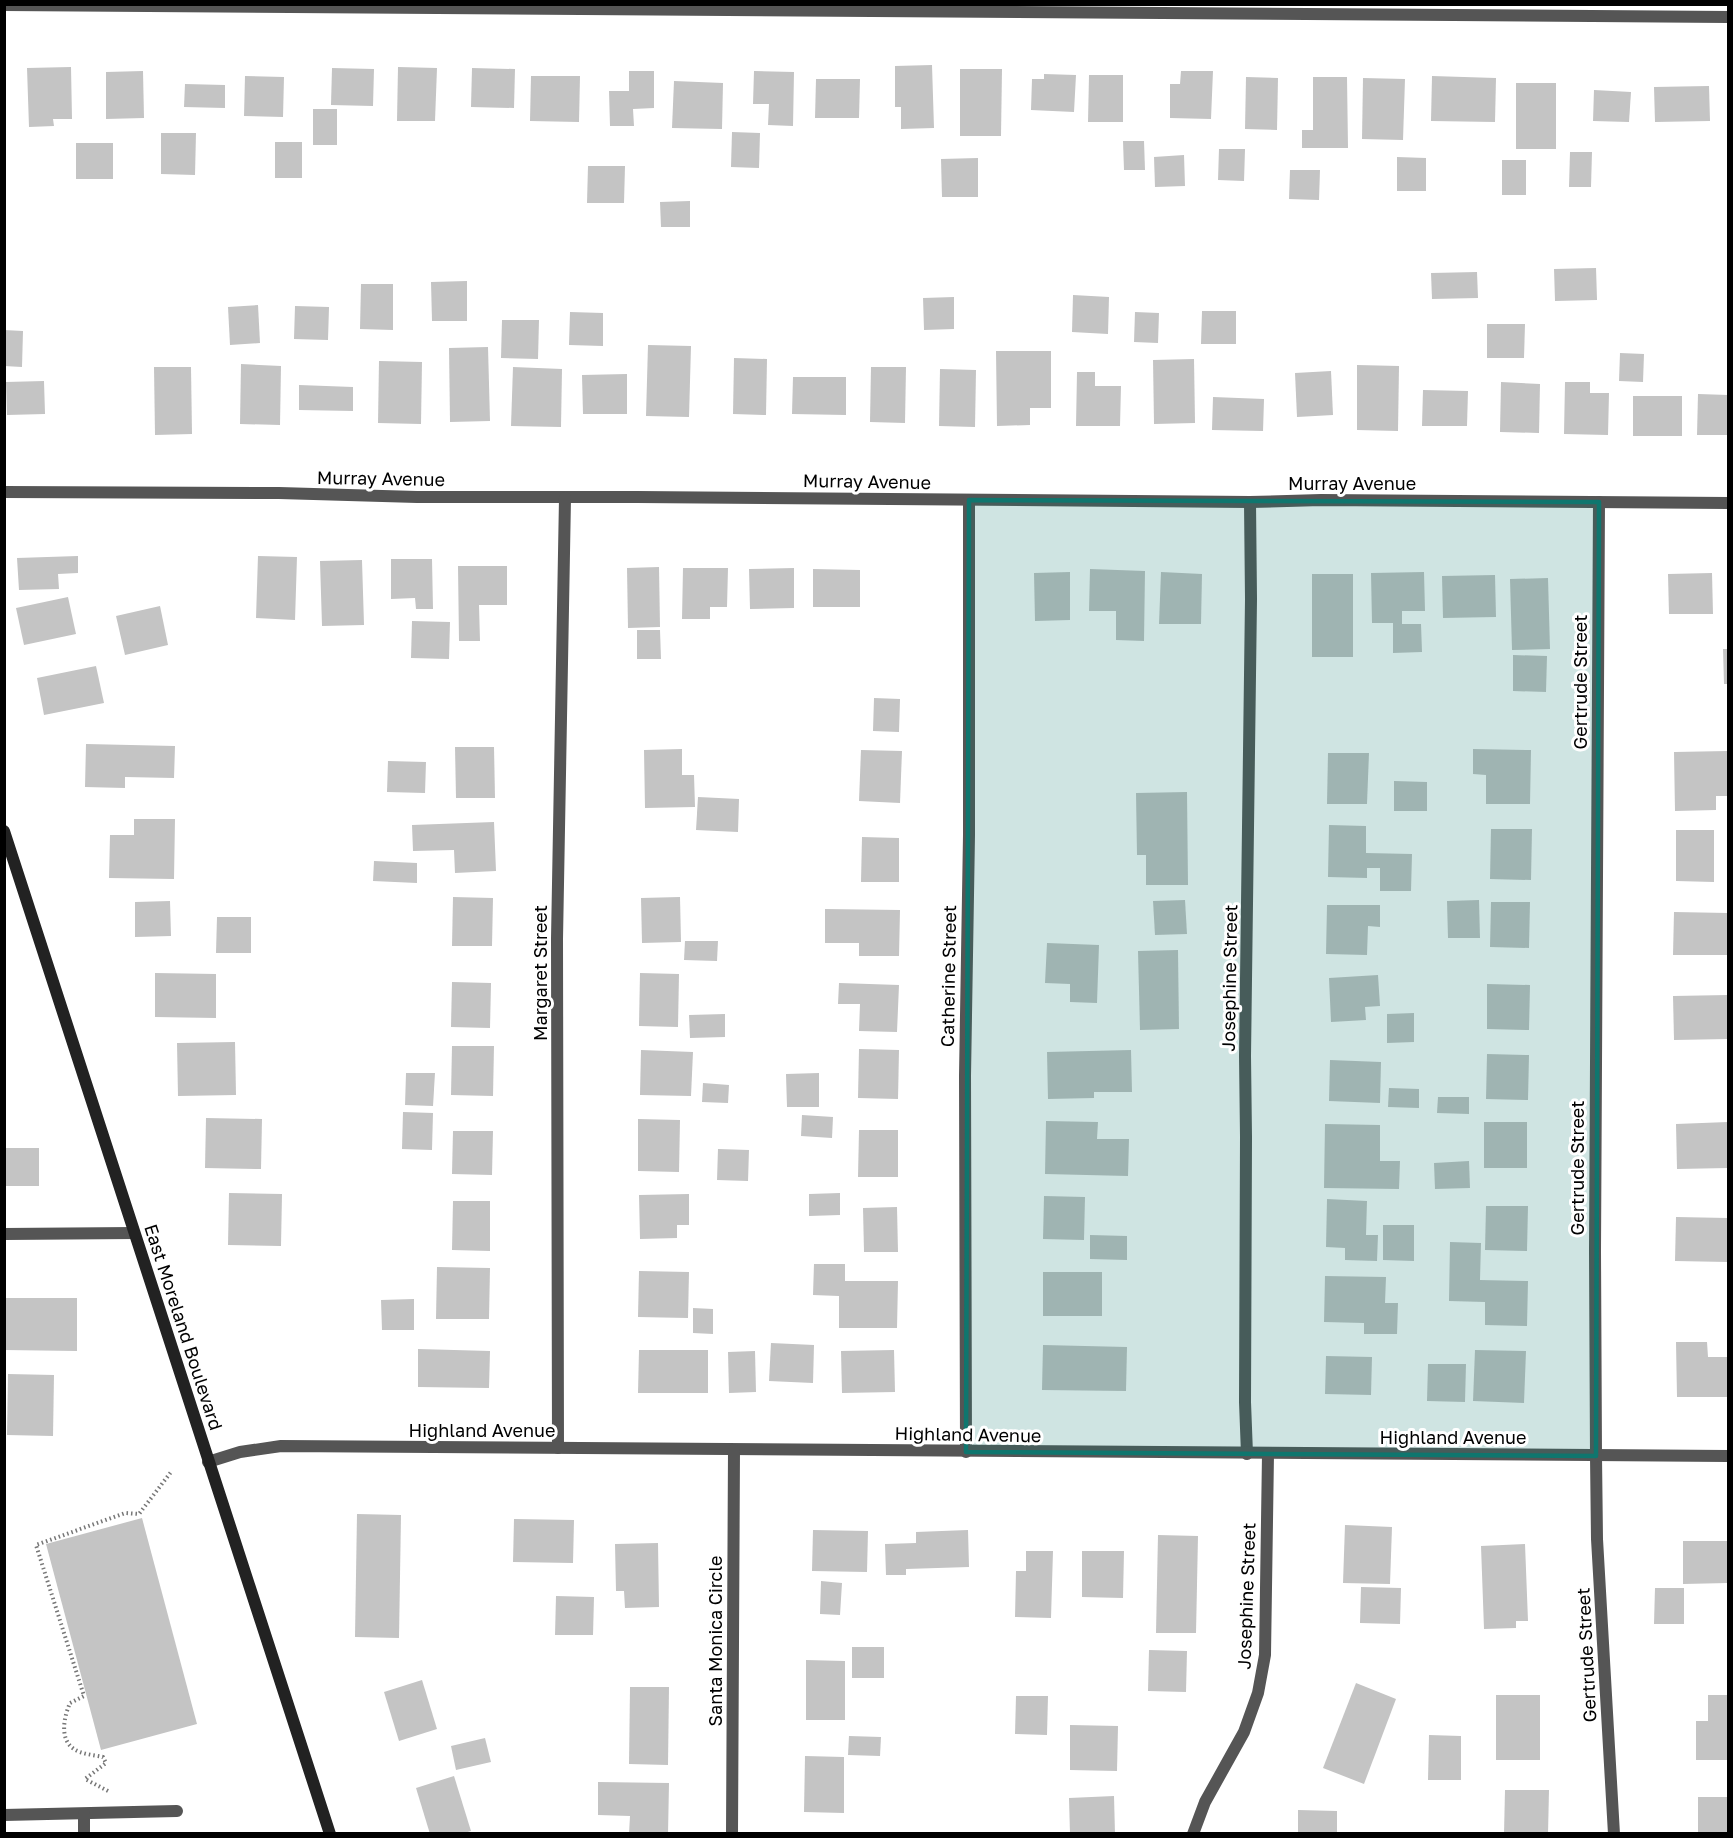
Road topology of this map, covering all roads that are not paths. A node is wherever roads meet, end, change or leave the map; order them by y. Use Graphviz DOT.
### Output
graph roads {
  1 [pos="4,5"];
  2 [pos="851,8"];
  3 [pos="1728,17"];
  4 [pos="4,492"];
  5 [pos="565,498"];
  6 [pos="969,500"];
  7 [pos="1250,502"];
  8 [pos="1599,502"];
  9 [pos="1728,503"];
  10 [pos="4,831"];
  11 [pos="134,1233"];
  12 [pos="4,1234"];
  13 [pos="558,1448"];
  14 [pos="734,1449"];
  15 [pos="966,1452"];
  16 [pos="1248,1454"];
  17 [pos="1268,1454"];
  18 [pos="1596,1456"];
  19 [pos="1728,1456"];
  20 [pos="208,1462"];
  21 [pos="177,1811"];
  22 [pos="84,1814"];
  23 [pos="4,1815"];
  24 [pos="84,1833"];
  25 [pos="330,1833"];
  26 [pos="732,1833"];
  27 [pos="1193,1833"];
  28 [pos="1614,1833"];
  1 -- 2 [label="street"];
  2 -- 3 [label="street"];
  4 -- 5 [label="street, Murray Avenue"];
  5 -- 6 [label="street, Murray Avenue"];
  5 -- 13 [label="street, Margaret Street"];
  6 -- 7 [label="street, Murray Avenue"];
  6 -- 15 [label="street, Catherine Street"];
  7 -- 8 [label="street, Murray Avenue"];
  7 -- 16 [label="street, Josephine Street"];
  8 -- 9 [label="street, Murray Avenue"];
  8 -- 18 [label="street, Gertrude Street"];
  10 -- 11 [label="main road, East Moreland Boulevard"];
  11 -- 12 [label="street"];
  11 -- 20 [label="main road, East Moreland Boulevard"];
  13 -- 14 [label="street, Highland Avenue"];
  13 -- 20 [label="street, Highland Avenue"];
  14 -- 15 [label="street, Highland Avenue"];
  14 -- 26 [label="street, Santa Monica Circle"];
  15 -- 16 [label="street, Highland Avenue"];
  16 -- 17 [label="street, Highland Avenue"];
  17 -- 18 [label="street, Highland Avenue"];
  17 -- 27 [label="street, Josephine Street"];
  18 -- 19 [label="street, Highland Avenue"];
  18 -- 28 [label="street, Gertrude Street"];
  20 -- 25 [label="main road, East Moreland Boulevard"];
  21 -- 22 [label="street"];
  22 -- 23 [label="street"];
  22 -- 24 [label="street"];
}
